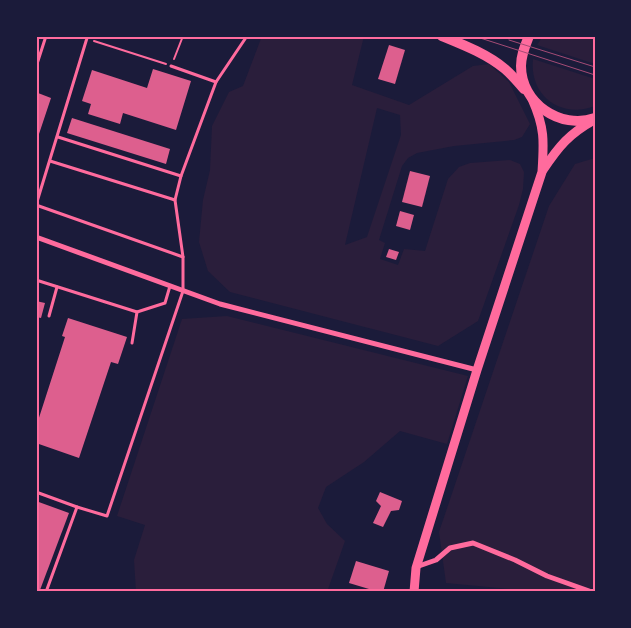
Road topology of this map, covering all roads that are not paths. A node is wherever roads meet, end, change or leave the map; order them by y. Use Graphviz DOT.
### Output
graph roads {
  1 [pos="46,36"];
  2 [pos="81,36"];
  3 [pos="247,36"];
  4 [pos="442,36"];
  5 [pos="529,36"];
  6 [pos="171,66"];
  7 [pos="36,67"];
  8 [pos="216,82"];
  9 [pos="531,97"];
  10 [pos="595,119"];
  11 [pos="58,138"];
  12 [pos="50,161"];
  13 [pos="542,172"];
  14 [pos="182,176"];
  15 [pos="175,200"];
  16 [pos="36,205"];
  17 [pos="36,237"];
  18 [pos="184,256"];
  19 [pos="36,280"];
  20 [pos="170,286"];
  21 [pos="56,287"];
  22 [pos="183,291"];
  23 [pos="137,312"];
  24 [pos="49,316"];
  25 [pos="132,343"];
  26 [pos="477,370"];
  27 [pos="36,492"];
  28 [pos="77,507"];
  29 [pos="416,568"];
  30 [pos="46,592"];
  31 [pos="414,592"];
  32 [pos="592,592"];
  1 -- 7 [label="lane"];
  2 -- 11 [label="lane"];
  3 -- 8 [label="lane"];
  4 -- 9 [label="main road"];
  5 -- 9 [label="main road"];
  6 -- 8 [label="lane"];
  8 -- 14 [label="lane"];
  9 -- 10 [label="main road"];
  9 -- 13 [label="main road"];
  10 -- 13 [label="main road"];
  11 -- 12 [label="lane"];
  11 -- 14 [label="lane"];
  12 -- 15 [label="lane"];
  12 -- 16 [label="lane"];
  13 -- 26 [label="main road"];
  14 -- 15 [label="lane"];
  15 -- 18 [label="lane"];
  16 -- 18 [label="lane"];
  17 -- 20 [label="street"];
  18 -- 22 [label="lane"];
  19 -- 21 [label="lane"];
  20 -- 22 [label="street"];
  20 -- 23 [label="lane"];
  21 -- 23 [label="lane"];
  21 -- 24 [label="lane"];
  22 -- 26 [label="street"];
  22 -- 28 [label="lane"];
  23 -- 25 [label="lane"];
  26 -- 29 [label="main road"];
  27 -- 28 [label="lane"];
  28 -- 30 [label="lane"];
  29 -- 31 [label="main road"];
  29 -- 32 [label="street"];
}
